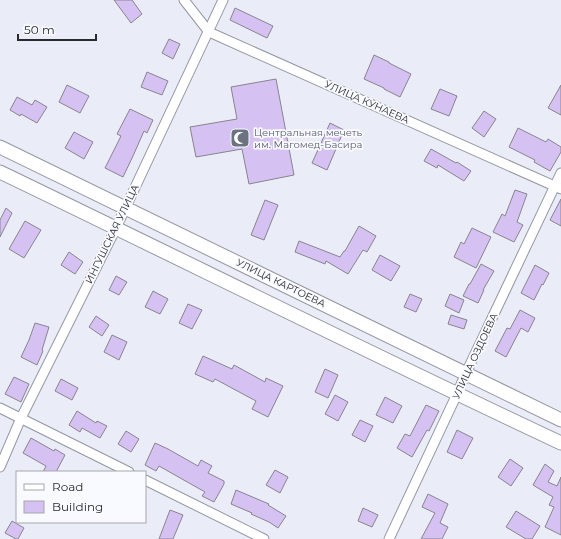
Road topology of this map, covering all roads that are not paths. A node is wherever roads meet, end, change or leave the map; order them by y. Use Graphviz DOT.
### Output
graph roads {
  1 [pos="184,0"];
  2 [pos="223,0"];
  3 [pos="209,32"];
  4 [pos="0,147"];
  5 [pos="0,172"];
  6 [pos="561,172"];
  7 [pos="558,188"];
  8 [pos="125,208"];
  9 [pos="116,228"];
  10 [pos="466,373"];
  11 [pos="457,394"];
  12 [pos="0,408"];
  13 [pos="21,418"];
  14 [pos="561,420"];
  15 [pos="561,443"];
  16 [pos="0,467"];
  17 [pos="127,471"];
  18 [pos="146,480"];
  19 [pos="264,539"];
  20 [pos="389,539"];
  1 -- 3 [label="street, УЛИЦА КУНАЕВА"];
  2 -- 3 [label="street, ИНГУШСКАЯ УЛИЦА"];
  3 -- 7 [label="street, УЛИЦА КУНАЕВА"];
  3 -- 8 [label="street, ИНГУШСКАЯ УЛИЦА"];
  4 -- 8 [label="main road, УЛИЦА КАРТОЕВА"];
  5 -- 9 [label="main road"];
  6 -- 7 [label="street, УЛИЦА ОЗДОЕВА"];
  7 -- 10 [label="street, УЛИЦА ОЗДОЕВА"];
  8 -- 9 [label="street, ИНГУШСКАЯ УЛИЦА"];
  8 -- 10 [label="main road, УЛИЦА КАРТОЕВА"];
  9 -- 11 [label="main road"];
  9 -- 13 [label="street, ИНГУШСКАЯ УЛИЦА"];
  10 -- 11 [label="street, УЛИЦА ОЗДОЕВА"];
  10 -- 14 [label="main road, УЛИЦА КАРТОЕВА"];
  11 -- 15 [label="main road"];
  11 -- 20 [label="street, УЛИЦА ОЗДОЕВА"];
  12 -- 13 [label="street"];
  13 -- 16 [label="street, ИНГУШСКАЯ УЛИЦА"];
  13 -- 17 [label="street"];
  18 -- 19 [label="street"];
}
